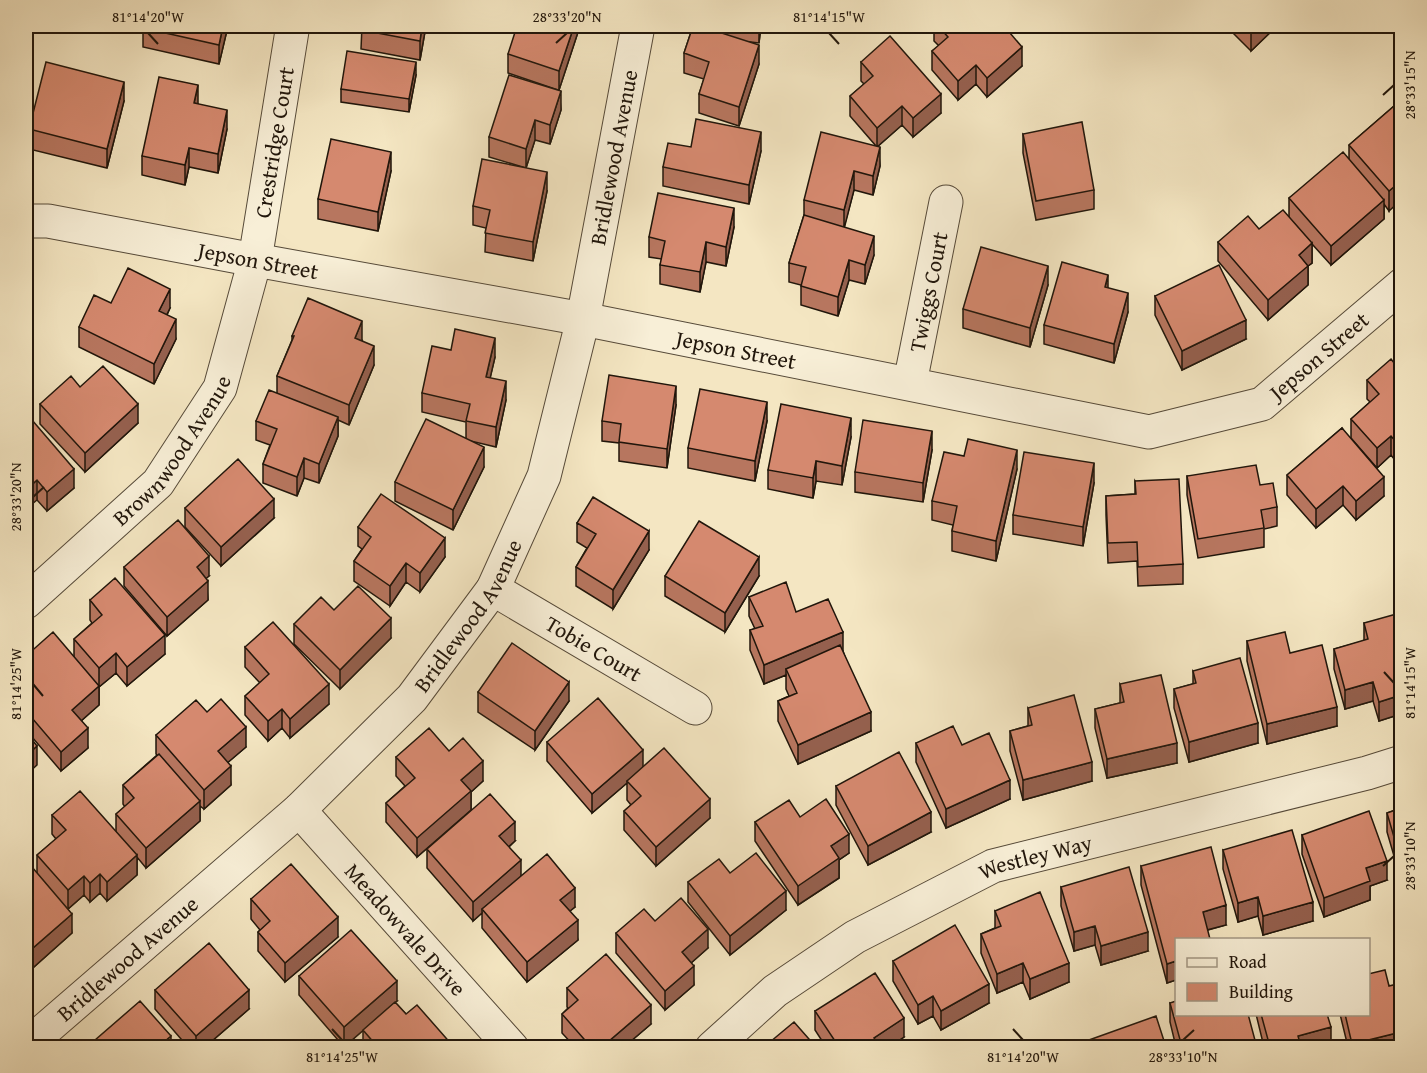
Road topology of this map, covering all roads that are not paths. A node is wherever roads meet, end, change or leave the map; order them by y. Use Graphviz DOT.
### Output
graph roads {
  1 [pos="290,26"];
  2 [pos="638,26"];
  3 [pos="946,202"];
  4 [pos="26,221"];
  5 [pos="255,260"];
  6 [pos="1401,285"];
  7 [pos="583,319"];
  8 [pos="910,383"];
  9 [pos="493,589"];
  10 [pos="26,602"];
  11 [pos="695,708"];
  12 [pos="1401,762"];
  13 [pos="300,810"];
  14 [pos="26,1046"];
  15 [pos="513,1047"];
  16 [pos="712,1047"];
  1 -- 5 [label="street, Crestridge Court"];
  2 -- 7 [label="street, Bridlewood Avenue"];
  3 -- 8 [label="street, Twiggs Court"];
  4 -- 5 [label="street, Jepson Street"];
  5 -- 7 [label="street, Jepson Street"];
  5 -- 10 [label="street, Brownwood Avenue"];
  6 -- 8 [label="street, Jepson Street"];
  7 -- 8 [label="street, Jepson Street"];
  7 -- 9 [label="street, Bridlewood Avenue"];
  9 -- 11 [label="street, Tobie Court"];
  9 -- 13 [label="street, Bridlewood Avenue"];
  12 -- 16 [label="street, Westley Way"];
  13 -- 14 [label="street, Bridlewood Avenue"];
  13 -- 15 [label="street, Meadowvale Drive"];
}
